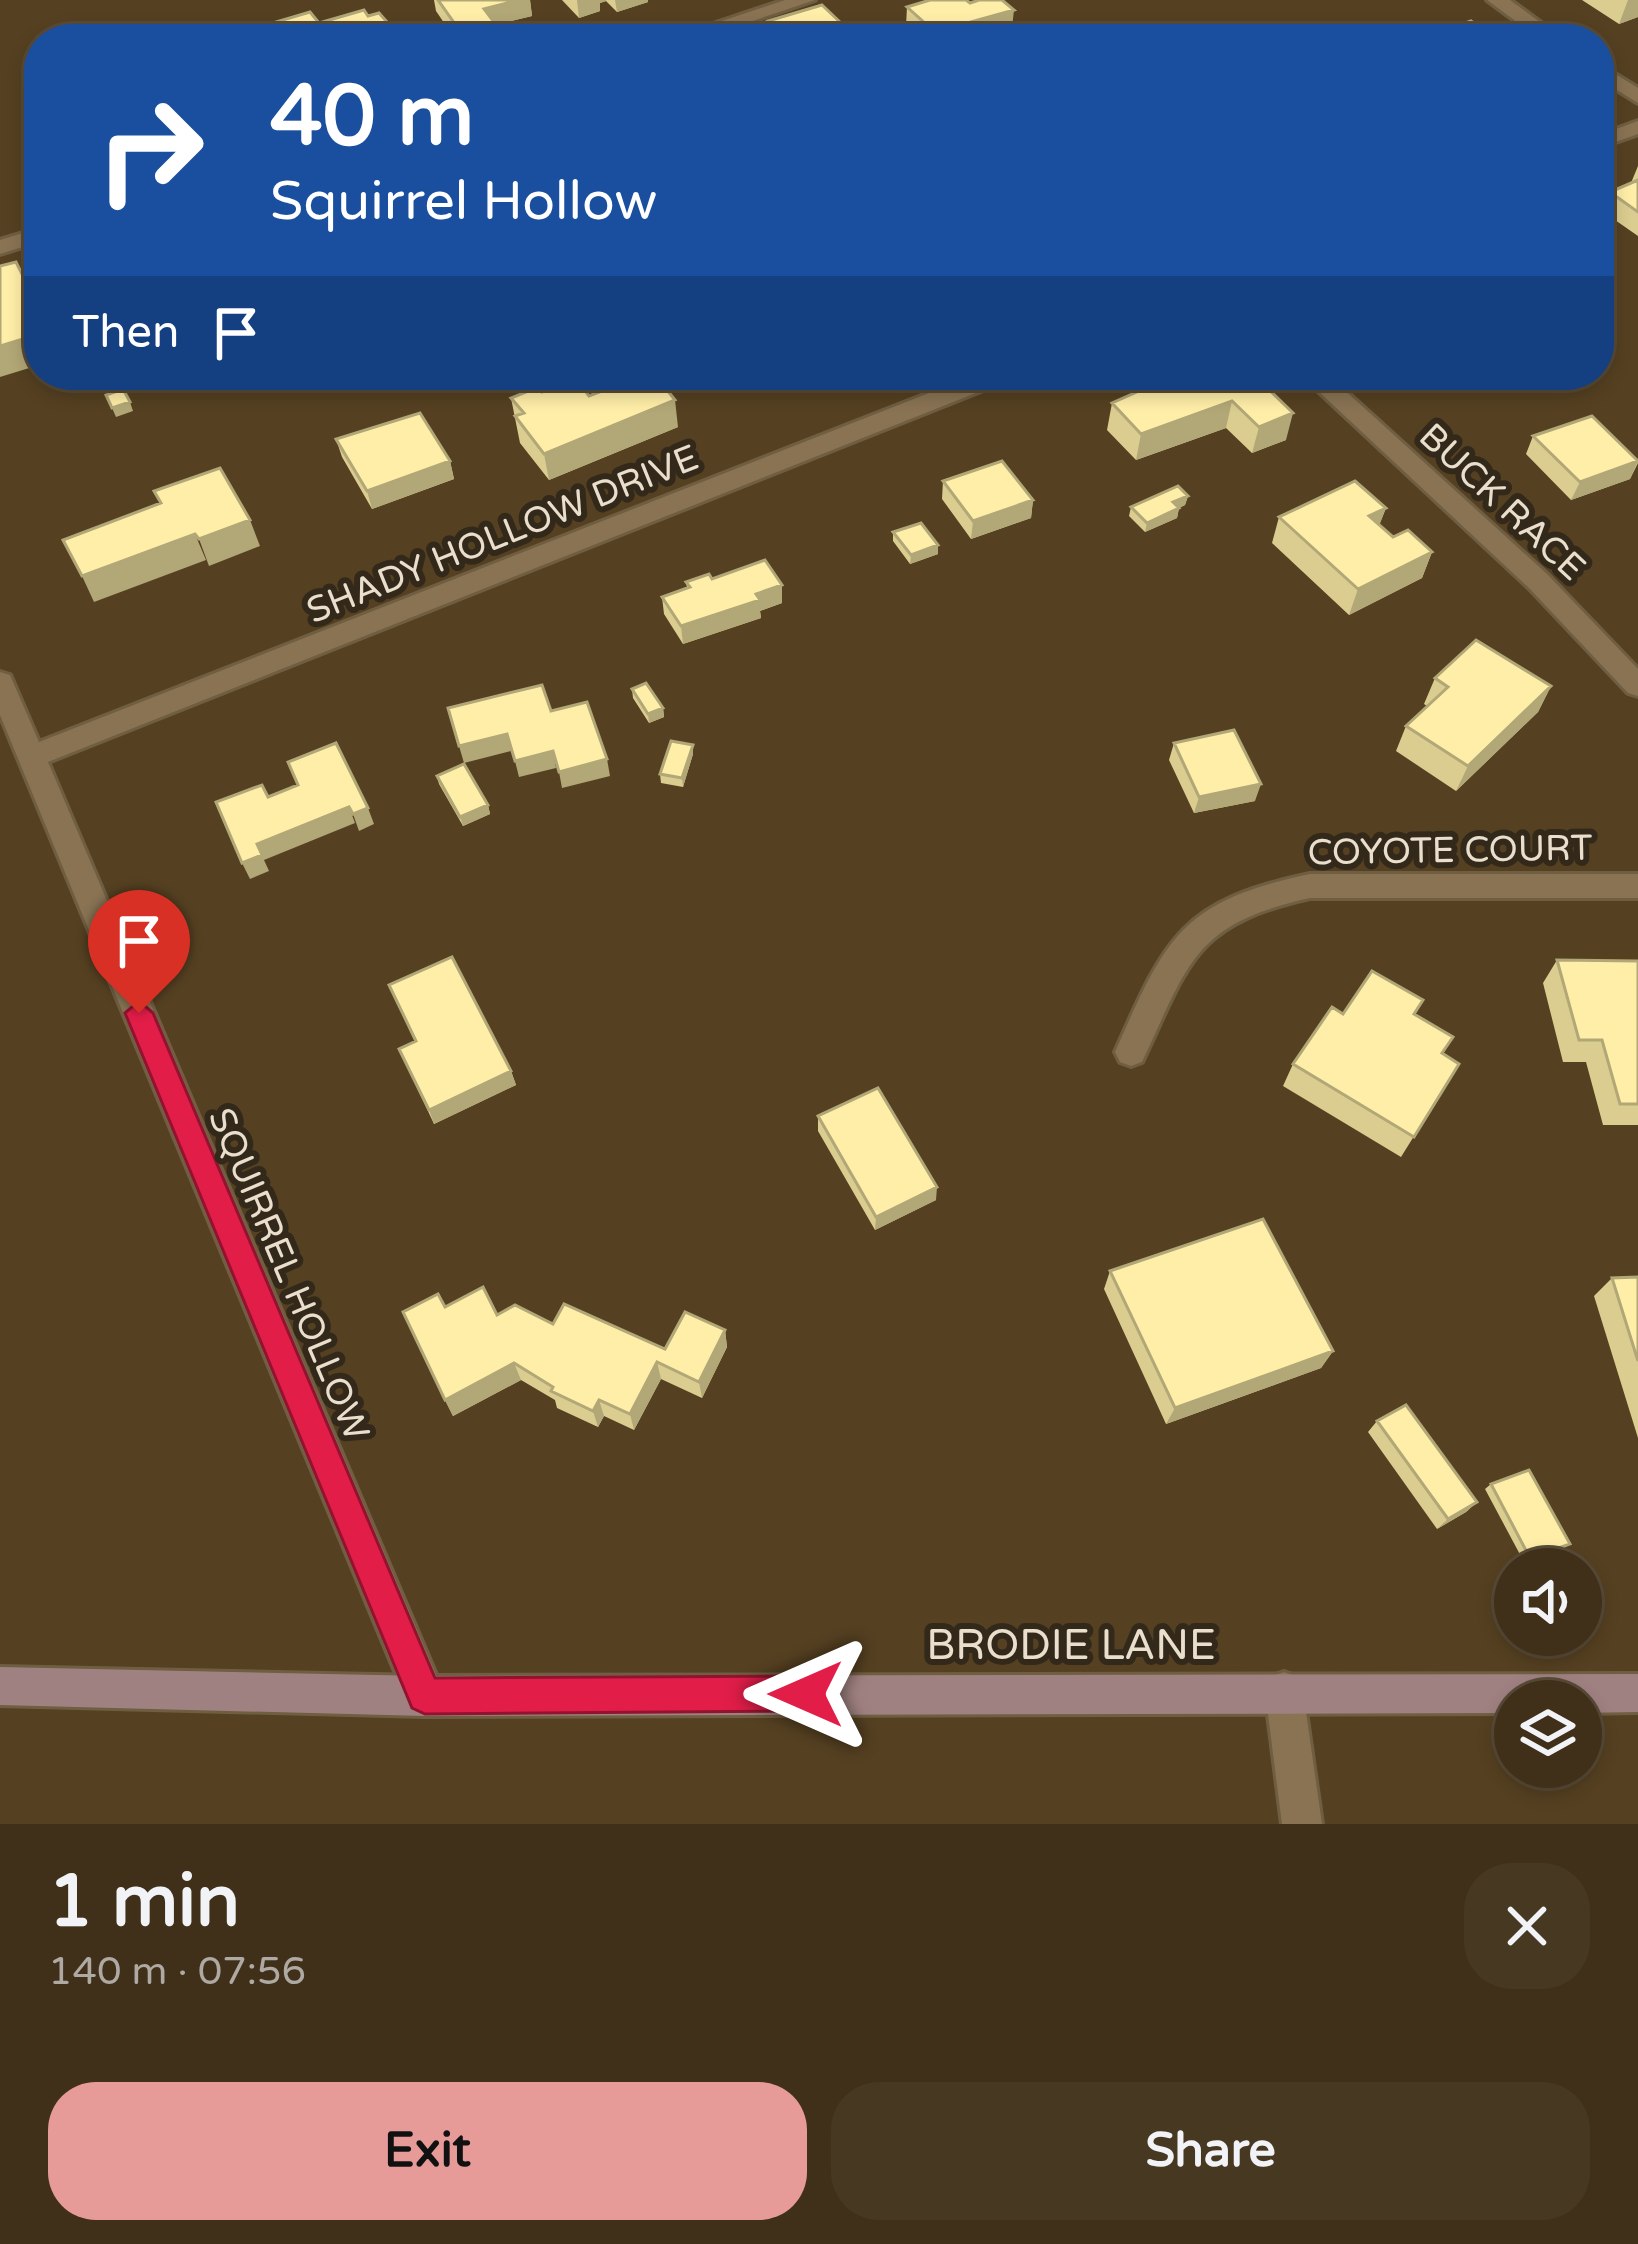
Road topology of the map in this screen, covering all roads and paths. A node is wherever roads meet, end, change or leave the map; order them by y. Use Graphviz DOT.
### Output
graph roads {
  1 [pos="806,0"];
  2 [pos="1497,0"];
  3 [pos="727,24"];
  4 [pos="1531,24"];
  5 [pos="960,390"];
  6 [pos="1329,390"];
  7 [pos="0,682"];
  8 [pos="1638,686"];
  9 [pos="32,757"];
  10 [pos="1638,886"];
  11 [pos="1131,1052"];
  12 [pos="0,1686"];
  13 [pos="1284,1691"];
  14 [pos="1638,1693"];
  15 [pos="425,1696"];
  16 [pos="1302,1824"];
  1 -- 3 [label="street"];
  2 -- 4 [label="street"];
  5 -- 9 [label="street, SHADY HOLLOW DRIVE"];
  6 -- 8 [label="street, BUCK RACE"];
  7 -- 9 [label="street, SQUIRREL HOLLOW"];
  9 -- 15 [label="street, SQUIRREL HOLLOW"];
  10 -- 11 [label="street, COYOTE COURT"];
  12 -- 15 [label="main road, BRODIE LANE"];
  13 -- 14 [label="main road, BRODIE LANE"];
  13 -- 15 [label="main road, BRODIE LANE"];
  13 -- 16 [label="street"];
}
